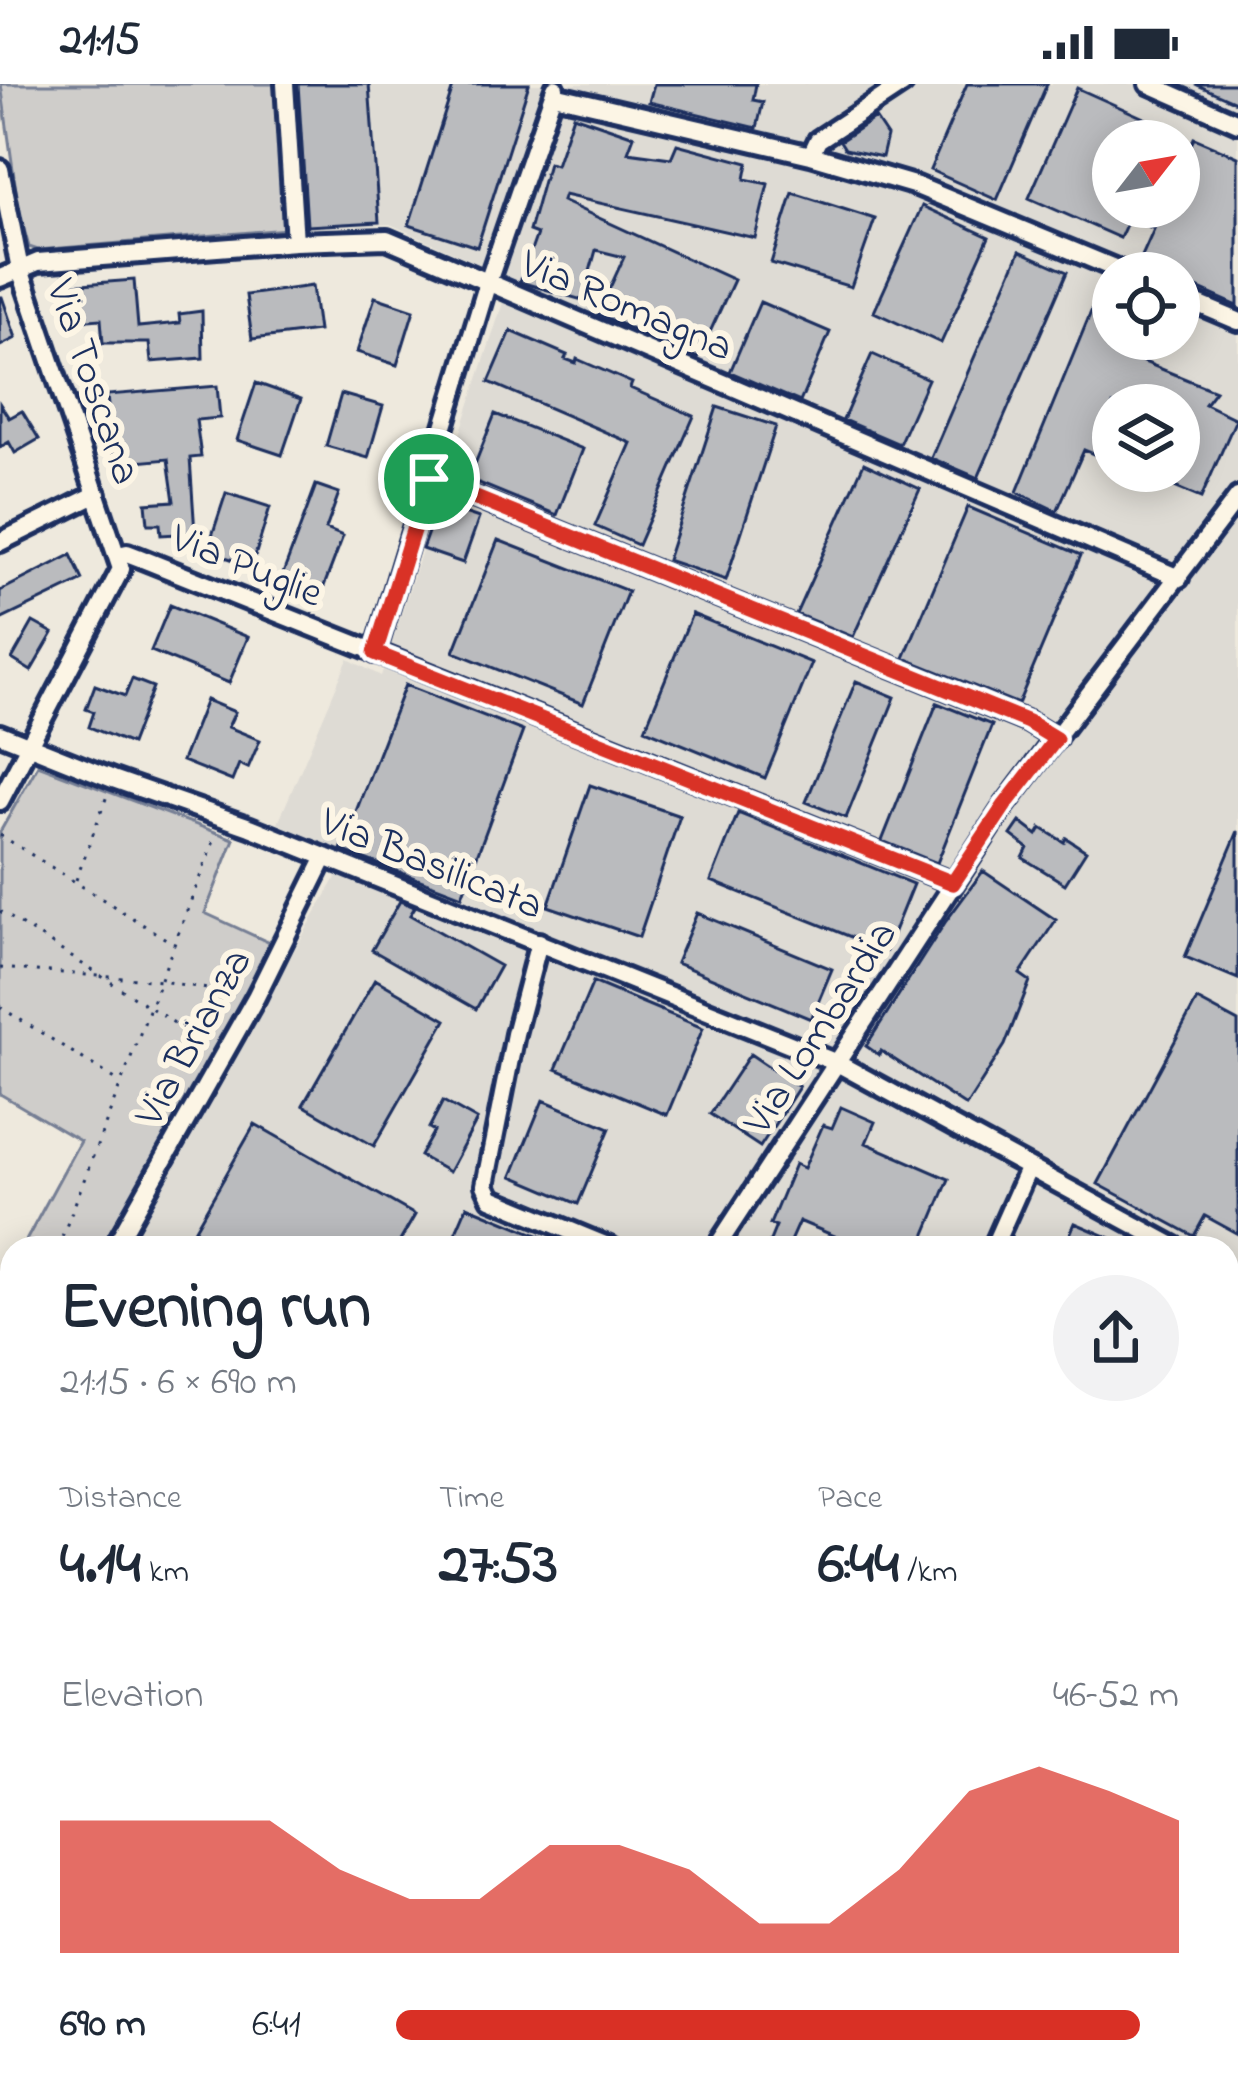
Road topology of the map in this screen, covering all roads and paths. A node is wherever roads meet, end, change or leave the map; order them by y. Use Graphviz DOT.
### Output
graph roads {
  1 [pos="285,84"];
  2 [pos="903,84"];
  3 [pos="1149,84"];
  4 [pos="555,89"];
  5 [pos="1238,123"];
  6 [pos="812,155"];
  7 [pos="0,169"];
  8 [pos="295,242"];
  9 [pos="1092,258"];
  10 [pos="20,269"];
  11 [pos="0,278"];
  12 [pos="488,282"];
  13 [pos="1200,305"];
  14 [pos="1238,321"];
  15 [pos="429,479"];
  16 [pos="97,494"];
  17 [pos="1238,497"];
  18 [pos="0,542"];
  19 [pos="118,555"];
  20 [pos="1179,578"];
  21 [pos="375,653"];
  22 [pos="0,734"];
  23 [pos="1056,739"];
  24 [pos="30,746"];
  25 [pos="113,779"];
  26 [pos="0,801"];
  27 [pos="223,817"];
  28 [pos="0,835"];
  29 [pos="325,856"];
  30 [pos="76,881"];
  31 [pos="953,883"];
  32 [pos="0,911"];
  33 [pos="539,941"];
  34 [pos="176,945"];
  35 [pos="0,968"];
  36 [pos="100,976"];
  37 [pos="161,981"];
  38 [pos="256,997"];
  39 [pos="0,1007"];
  40 [pos="150,1008"];
  41 [pos="224,1055"];
  42 [pos="837,1063"];
  43 [pos="120,1082"];
  44 [pos="1028,1168"];
  45 [pos="62,1236"];
  46 [pos="121,1236"];
  47 [pos="583,1236"];
  48 [pos="724,1236"];
  49 [pos="998,1236"];
  50 [pos="1156,1236"];
  1 -- 8 [label="street"];
  2 -- 6 [label="street"];
  3 -- 5 [label="street"];
  4 -- 6 [label="street"];
  4 -- 12 [label="street"];
  6 -- 9 [label="street"];
  7 -- 10 [label="street, Via Toscana"];
  8 -- 10 [label="street, Via Romagna"];
  8 -- 12 [label="street, Via Romagna"];
  10 -- 11 [label="street, Via Romagna"];
  10 -- 16 [label="street, Via Toscana"];
  12 -- 15 [label="street"];
  12 -- 20 [label="street, Via Romagna"];
  13 -- 14 [label="street"];
  15 -- 21 [label="street"];
  15 -- 23 [label="street"];
  16 -- 18 [label="street"];
  16 -- 19 [label="street, Via Toscana"];
  17 -- 20 [label="street, Via Lombardia"];
  19 -- 21 [label="street, Via Puglie"];
  19 -- 24 [label="street"];
  20 -- 23 [label="street, Via Lombardia"];
  21 -- 31 [label="street, Via Puglie"];
  22 -- 24 [label="street, Via Basilicata"];
  23 -- 31 [label="street, Via Lombardia"];
  24 -- 25 [label="street, Via Basilicata"];
  24 -- 26 [label="street"];
  25 -- 27 [label="street, Via Basilicata"];
  25 -- 30 [label="path"];
  27 -- 29 [label="street, Via Basilicata"];
  27 -- 34 [label="path"];
  28 -- 30 [label="path"];
  29 -- 33 [label="street, Via Basilicata"];
  29 -- 38 [label="street, Via Brianza"];
  30 -- 34 [label="path"];
  31 -- 42 [label="street, Via Lombardia"];
  32 -- 36 [label="path"];
  33 -- 42 [label="street, Via Basilicata"];
  33 -- 47 [label="street"];
  34 -- 37 [label="path"];
  35 -- 36 [label="path"];
  36 -- 37 [label="path"];
  36 -- 40 [label="path"];
  37 -- 38 [label="path"];
  37 -- 40 [label="path"];
  38 -- 41 [label="street, Via Brianza"];
  39 -- 43 [label="path"];
  40 -- 41 [label="path"];
  40 -- 43 [label="path"];
  41 -- 46 [label="street, Via Brianza"];
  42 -- 44 [label="street, Via Basilicata"];
  42 -- 48 [label="street, Via Lombardia"];
  43 -- 45 [label="path"];
  44 -- 49 [label="street"];
  44 -- 50 [label="street, Via Basilicata"];
}
